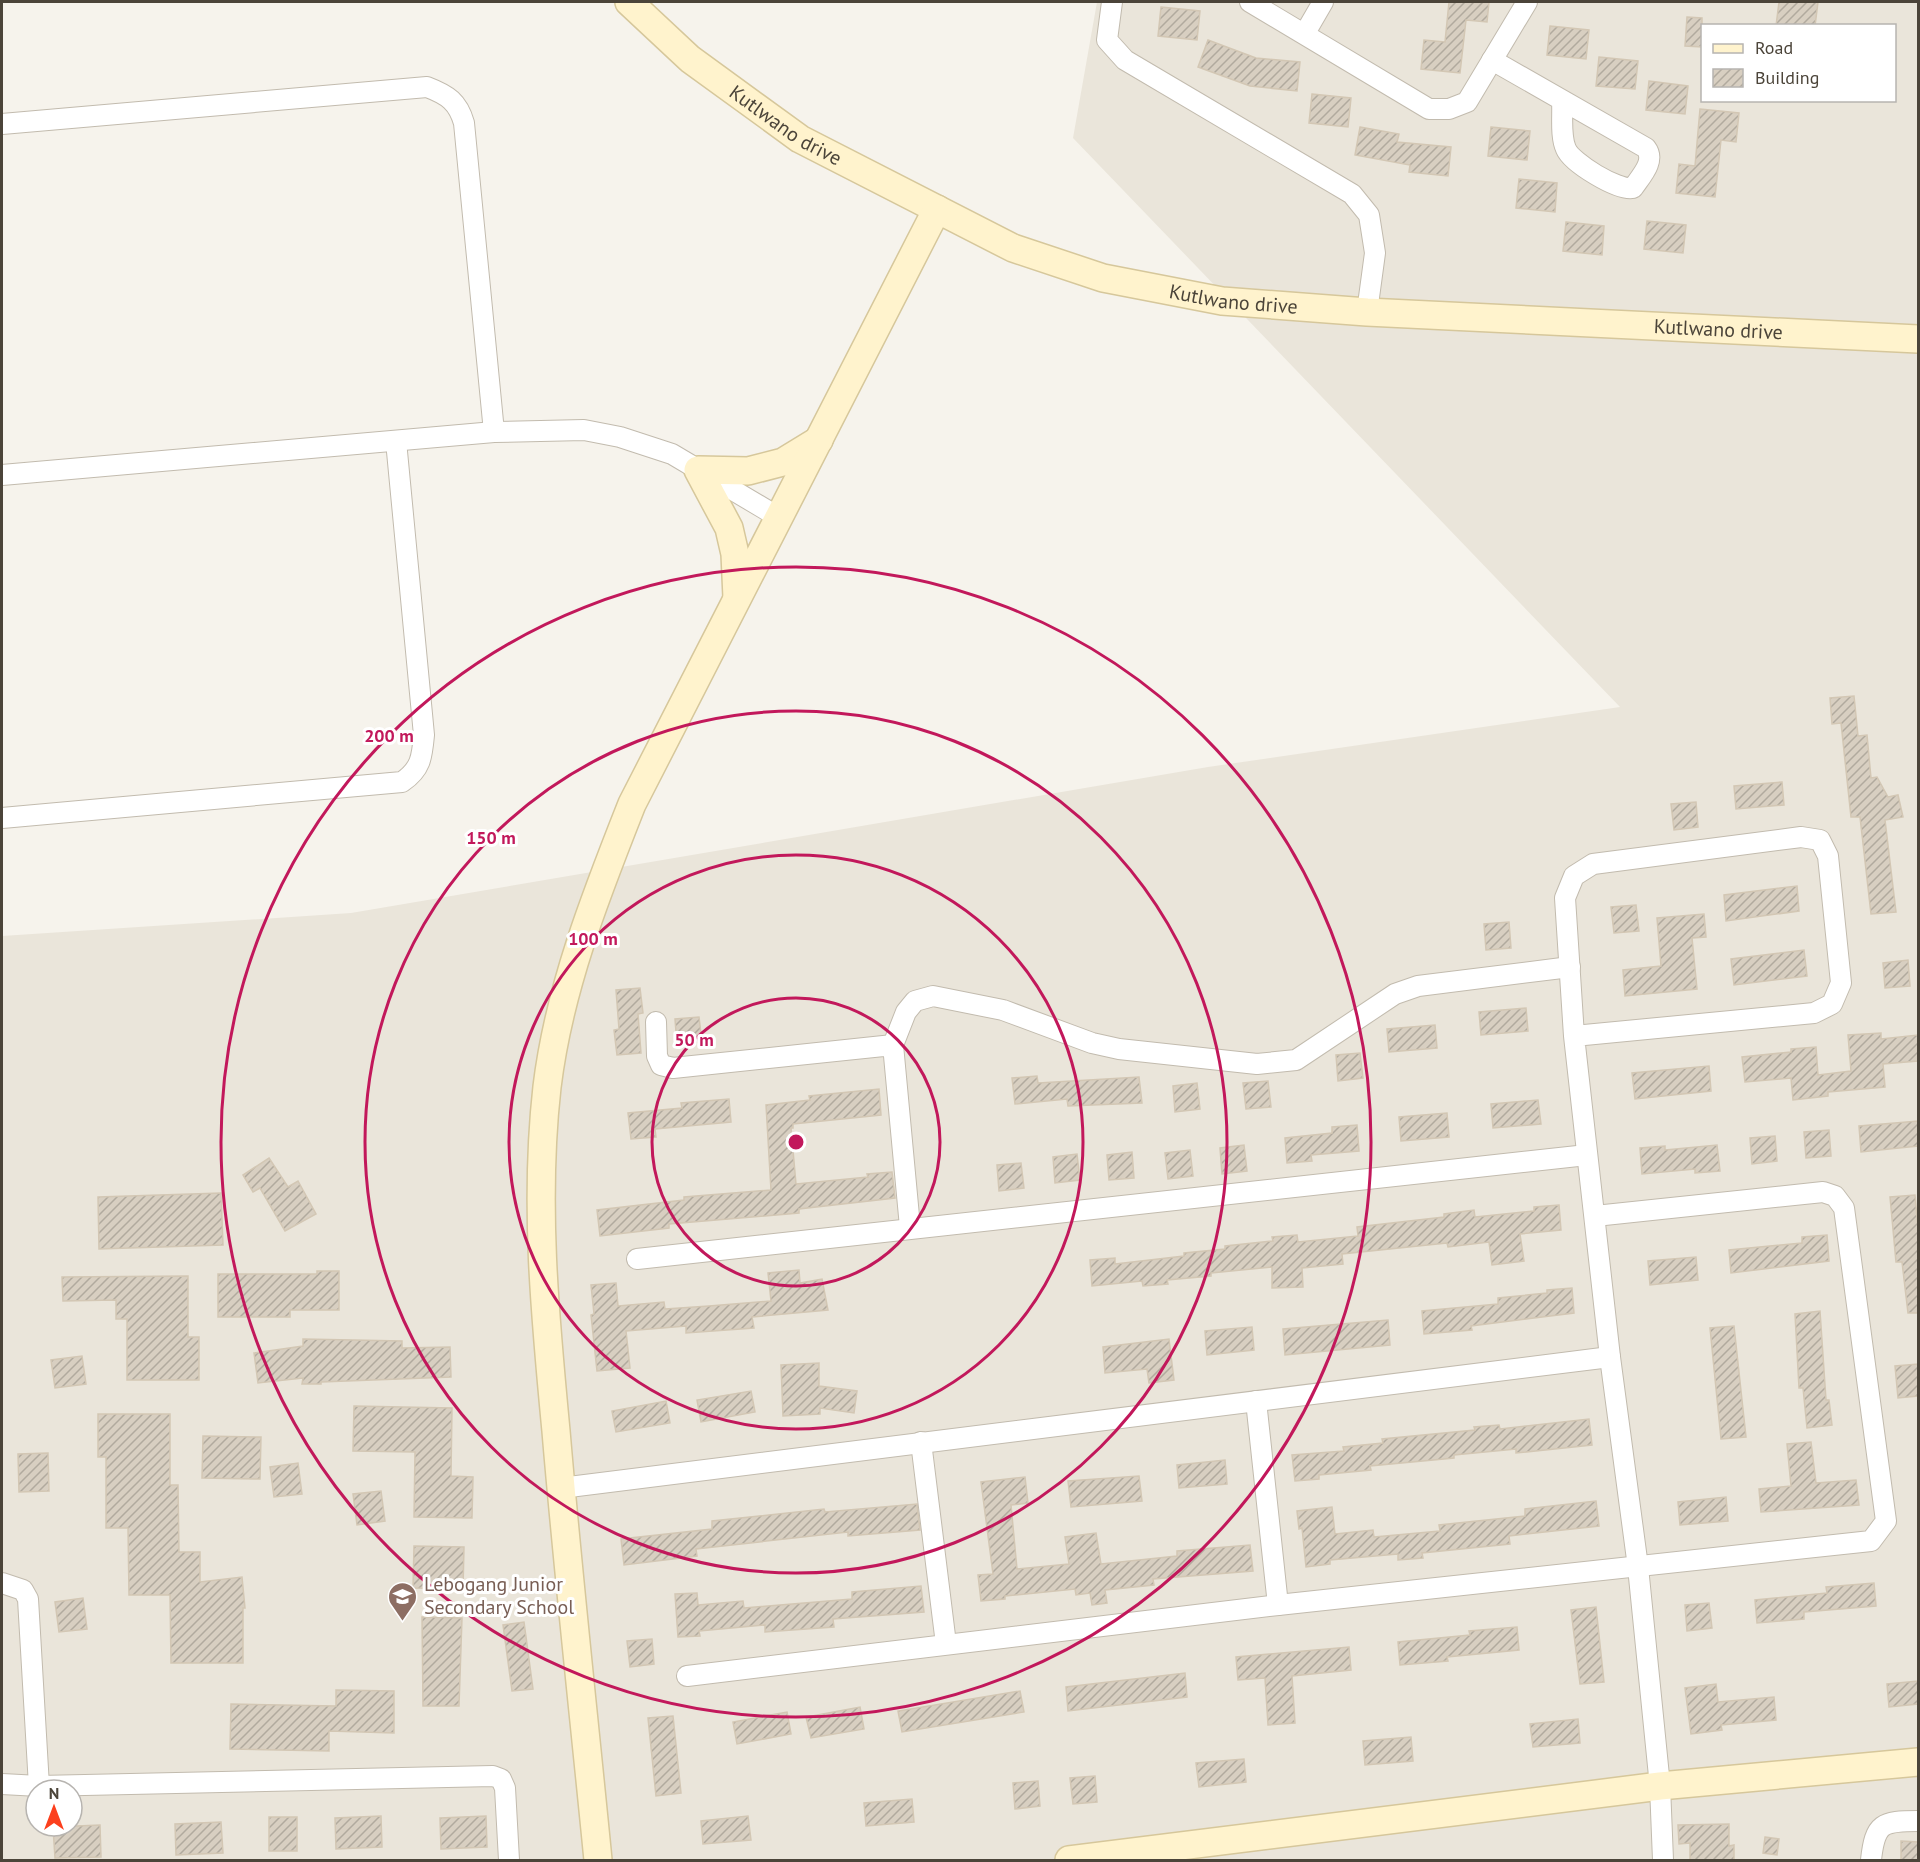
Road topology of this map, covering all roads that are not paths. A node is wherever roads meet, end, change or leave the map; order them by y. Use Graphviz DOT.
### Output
graph roads {
  1 [pos="629,2"];
  2 [pos="1112,2"];
  3 [pos="1250,2"];
  4 [pos="1323,2"];
  5 [pos="1527,2"];
  6 [pos="1305,33"];
  7 [pos="1492,60"];
  8 [pos="1562,101"];
  9 [pos="2,124"];
  10 [pos="937,209"];
  11 [pos="1367,312"];
  12 [pos="1918,339"];
  13 [pos="494,432"];
  14 [pos="820,439"];
  15 [pos="396,441"];
  16 [pos="698,470"];
  17 [pos="2,475"];
  18 [pos="780,518"];
  19 [pos="737,600"];
  20 [pos="2,818"];
  21 [pos="1570,967"];
  22 [pos="656,1022"];
  23 [pos="1574,1036"];
  24 [pos="893,1045"];
  25 [pos="1587,1155"];
  26 [pos="1595,1216"];
  27 [pos="910,1227"];
  28 [pos="637,1259"];
  29 [pos="1610,1357"];
  30 [pos="1256,1401"];
  31 [pos="921,1442"];
  32 [pos="561,1488"];
  33 [pos="1638,1567"];
  34 [pos="2,1583"];
  35 [pos="1278,1605"];
  36 [pos="946,1644"];
  37 [pos="687,1676"];
  38 [pos="1918,1762"];
  39 [pos="39,1778"];
  40 [pos="2,1784"];
  41 [pos="24,1785"];
  42 [pos="84,1785"];
  43 [pos="1660,1786"];
  44 [pos="1918,1821"];
  45 [pos="509,1860"];
  46 [pos="598,1860"];
  47 [pos="1069,1860"];
  48 [pos="1663,1860"];
  49 [pos="1871,1860"];
  1 -- 10 [label="street, Kutlwano drive"];
  2 -- 11 [label="street"];
  3 -- 6 [label="street"];
  4 -- 6 [label="street"];
  5 -- 7 [label="street"];
  6 -- 7 [label="street"];
  7 -- 8 [label="street"];
  8 -- 8 [label="street"];
  9 -- 13 [label="street"];
  10 -- 11 [label="street, Kutlwano drive"];
  10 -- 14 [label="street"];
  11 -- 12 [label="street, Kutlwano drive"];
  13 -- 15 [label="street"];
  13 -- 16 [label="street"];
  14 -- 16 [label="street"];
  14 -- 18 [label="street"];
  15 -- 17 [label="street"];
  15 -- 20 [label="street"];
  16 -- 18 [label="street"];
  16 -- 19 [label="street"];
  18 -- 19 [label="street"];
  19 -- 32 [label="street"];
  21 -- 23 [label="street"];
  21 -- 23 [label="street"];
  21 -- 24 [label="street"];
  22 -- 24 [label="street"];
  23 -- 25 [label="street"];
  24 -- 27 [label="street"];
  25 -- 26 [label="street"];
  25 -- 27 [label="street"];
  26 -- 29 [label="street"];
  26 -- 33 [label="street"];
  27 -- 28 [label="street"];
  29 -- 30 [label="street"];
  29 -- 33 [label="street"];
  30 -- 31 [label="street"];
  30 -- 35 [label="street"];
  31 -- 32 [label="street"];
  31 -- 36 [label="street"];
  32 -- 46 [label="street"];
  33 -- 35 [label="street"];
  33 -- 43 [label="street"];
  34 -- 39 [label="street"];
  35 -- 36 [label="street"];
  36 -- 37 [label="street"];
  38 -- 43 [label="street"];
  40 -- 41 [label="street"];
  42 -- 45 [label="street"];
  43 -- 47 [label="street"];
  43 -- 48 [label="street"];
  44 -- 49 [label="street"];
}
